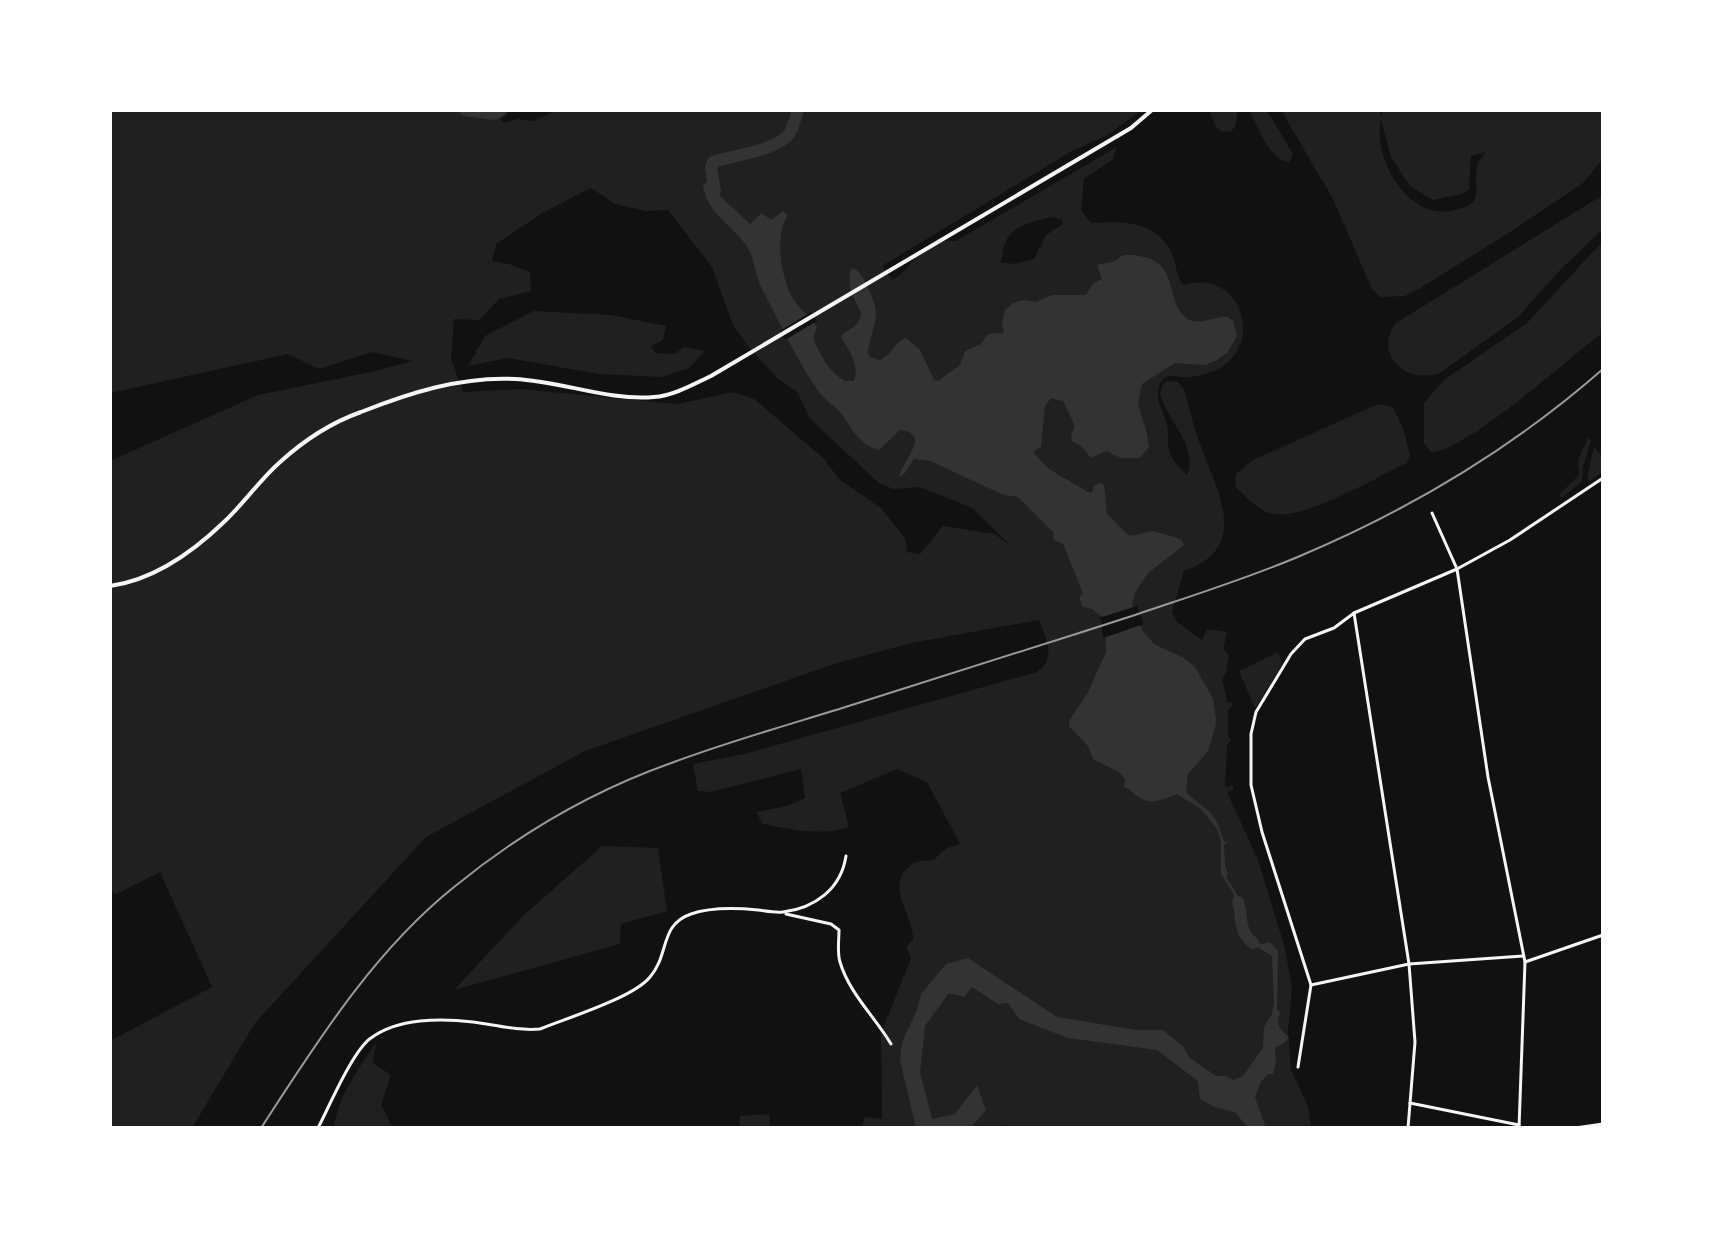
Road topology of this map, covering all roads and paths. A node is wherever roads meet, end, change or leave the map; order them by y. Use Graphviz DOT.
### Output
graph roads {
  1 [pos="1152,110"];
  2 [pos="1603,478"];
  3 [pos="1432,513"];
  4 [pos="1457,569"];
  5 [pos="110,586"];
  6 [pos="1354,613"];
  7 [pos="846,856"];
  8 [pos="782,913"];
  9 [pos="1603,935"];
  10 [pos="1523,956"];
  11 [pos="1525,962"];
  12 [pos="1409,964"];
  13 [pos="1311,985"];
  14 [pos="891,1044"];
  15 [pos="1298,1067"];
  16 [pos="1410,1103"];
  17 [pos="1603,1124"];
  18 [pos="1519,1126"];
  19 [pos="318,1128"];
  20 [pos="1408,1128"];
  21 [pos="1575,1128"];
  1 -- 5 [label="street"];
  2 -- 4 [label="street"];
  3 -- 4 [label="street"];
  4 -- 6 [label="street"];
  4 -- 10 [label="street"];
  6 -- 12 [label="street"];
  6 -- 13 [label="street"];
  7 -- 8 [label="street"];
  8 -- 14 [label="street"];
  8 -- 19 [label="street"];
  9 -- 11 [label="street"];
  10 -- 11 [label="street"];
  10 -- 12 [label="street"];
  11 -- 18 [label="street"];
  12 -- 13 [label="street"];
  12 -- 16 [label="street"];
  13 -- 15 [label="street"];
  16 -- 18 [label="street"];
  16 -- 20 [label="street"];
  17 -- 21 [label="street"];
}
